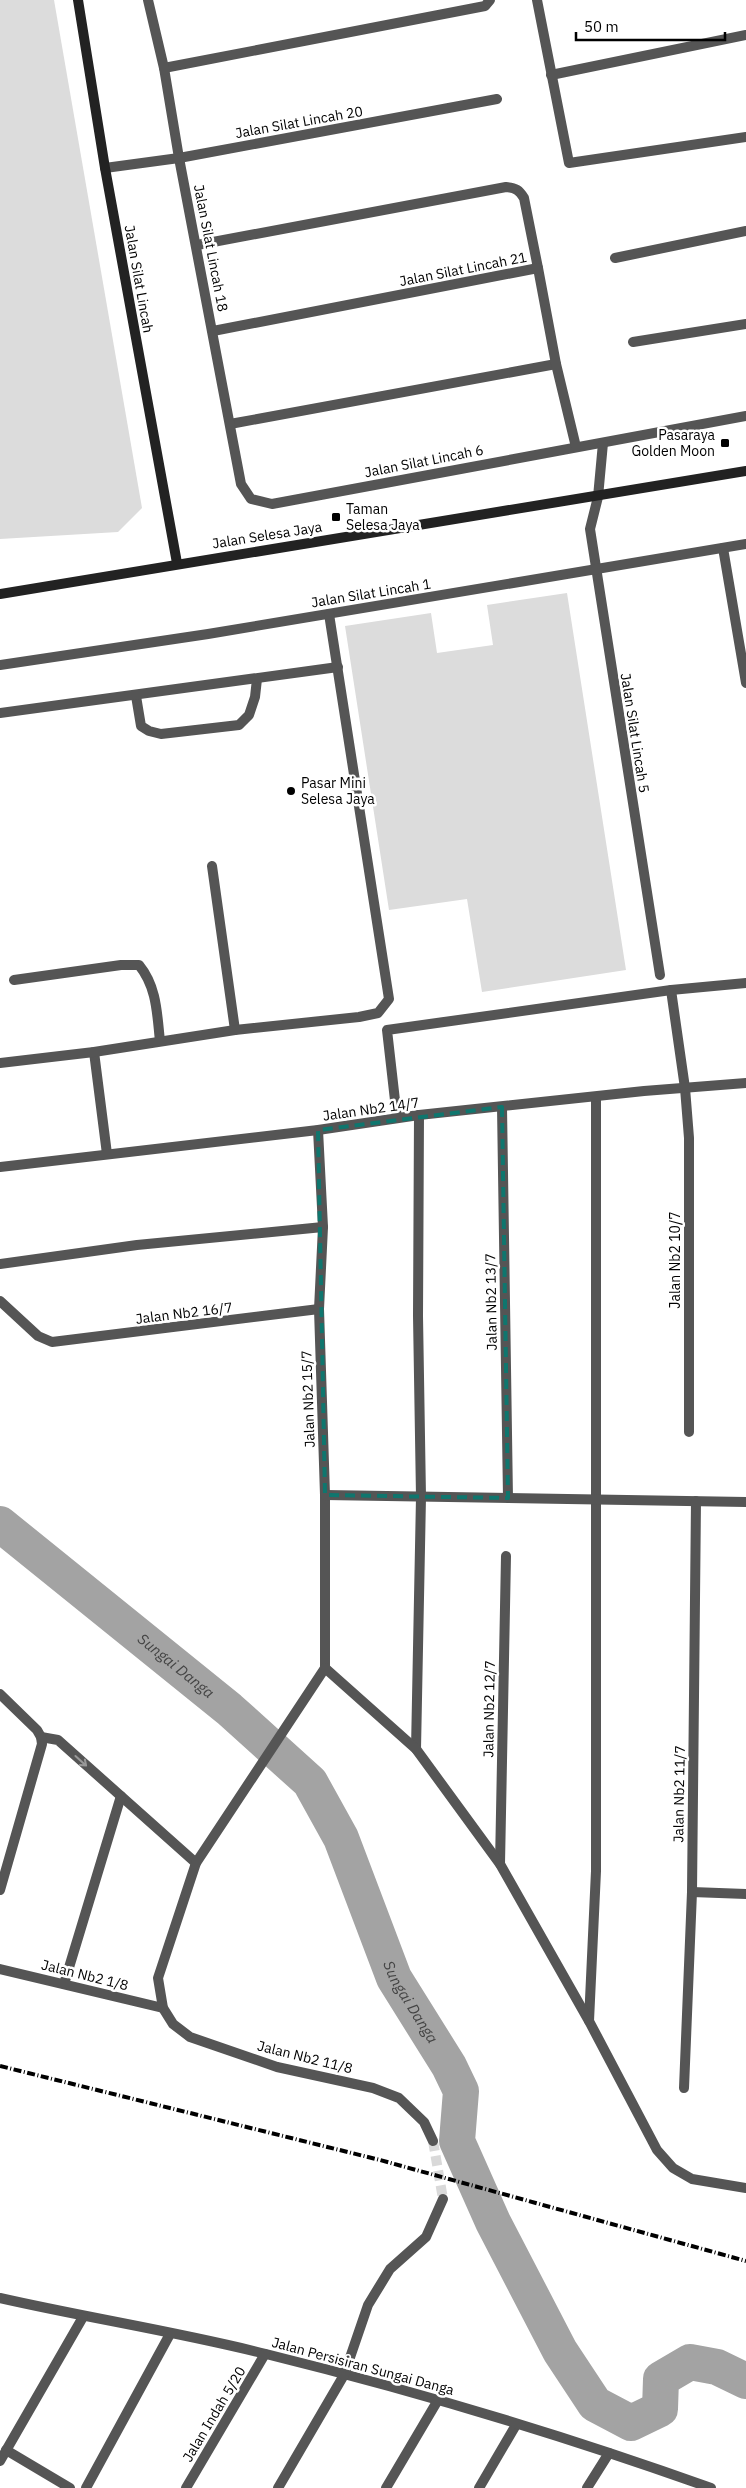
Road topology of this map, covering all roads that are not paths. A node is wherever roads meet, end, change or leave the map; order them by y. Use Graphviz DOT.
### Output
graph roads {
  1 [pos="78,0"];
  2 [pos="148,0"];
  3 [pos="490,0"];
  4 [pos="537,0"];
  5 [pos="746,35"];
  6 [pos="164,68"];
  7 [pos="551,74"];
  8 [pos="497,99"];
  9 [pos="746,136"];
  10 [pos="179,158"];
  11 [pos="105,168"];
  12 [pos="746,231"];
  13 [pos="197,245"];
  14 [pos="615,258"];
  15 [pos="538,268"];
  16 [pos="746,324"];
  17 [pos="213,331"];
  18 [pos="633,342"];
  19 [pos="556,364"];
  20 [pos="746,416"];
  21 [pos="230,424"];
  22 [pos="602,443"];
  23 [pos="576,447"];
  24 [pos="746,471"];
  25 [pos="598,497"];
  26 [pos="251,499"];
  27 [pos="746,544"];
  28 [pos="723,548"];
  29 [pos="177,563"];
  30 [pos="596,569"];
  31 [pos="0,594"];
  32 [pos="329,614"];
  33 [pos="0,665"];
  34 [pos="338,668"];
  35 [pos="256,679"];
  36 [pos="746,683"];
  37 [pos="136,696"];
  38 [pos="0,713"];
  39 [pos="212,866"];
  40 [pos="660,975"];
  41 [pos="14,980"];
  42 [pos="746,982"];
  43 [pos="671,990"];
  44 [pos="235,1030"];
  45 [pos="160,1041"];
  46 [pos="94,1052"];
  47 [pos="0,1063"];
  48 [pos="746,1083"];
  49 [pos="685,1088"];
  50 [pos="596,1097"];
  51 [pos="502,1107"];
  52 [pos="420,1115"];
  53 [pos="397,1118"];
  54 [pos="318,1130"];
  55 [pos="107,1154"];
  56 [pos="0,1167"];
  57 [pos="323,1226"];
  58 [pos="0,1264"];
  59 [pos="0,1301"];
  60 [pos="319,1309"];
  61 [pos="689,1432"];
  62 [pos="325,1495"];
  63 [pos="421,1497"];
  64 [pos="508,1498"];
  65 [pos="594,1499"];
  66 [pos="696,1501"];
  67 [pos="746,1502"];
  68 [pos="506,1556"];
  69 [pos="325,1668"];
  70 [pos="0,1694"];
  71 [pos="41,1737"];
  72 [pos="416,1750"];
  73 [pos="121,1796"];
  74 [pos="196,1863"];
  75 [pos="500,1864"];
  76 [pos="0,1890"];
  77 [pos="692,1892"];
  78 [pos="746,1894"];
  79 [pos="0,1969"];
  80 [pos="64,1984"];
  81 [pos="163,2008"];
  82 [pos="589,2021"];
  83 [pos="684,2088"];
  84 [pos="433,2141"];
  85 [pos="746,2188"];
  86 [pos="443,2199"];
  87 [pos="0,2298"];
  88 [pos="83,2317"];
  89 [pos="170,2334"];
  90 [pos="265,2354"];
  91 [pos="344,2375"];
  92 [pos="438,2400"];
  93 [pos="516,2425"];
  94 [pos="6,2450"];
  95 [pos="609,2453"];
  96 [pos="0,2461"];
  97 [pos="686,2484"];
  98 [pos="70,2488"];
  99 [pos="86,2488"];
  100 [pos="186,2488"];
  101 [pos="278,2488"];
  102 [pos="386,2488"];
  103 [pos="480,2488"];
  104 [pos="587,2488"];
  105 [pos="711,2488"];
  1 -- 11 [label="street, Jalan Silat Lincah"];
  2 -- 6 [label="street, Jalan Silat Lincah 18"];
  3 -- 6 [label="street"];
  4 -- 7 [label="street"];
  5 -- 7 [label="street"];
  6 -- 10 [label="street, Jalan Silat Lincah 18"];
  7 -- 9 [label="street"];
  8 -- 10 [label="street, Jalan Silat Lincah 20"];
  10 -- 11 [label="street, Jalan Silat Lincah 20"];
  10 -- 13 [label="street, Jalan Silat Lincah 18"];
  11 -- 29 [label="street, Jalan Silat Lincah"];
  12 -- 14 [label="street"];
  13 -- 15 [label="street"];
  13 -- 17 [label="street, Jalan Silat Lincah 18"];
  15 -- 17 [label="street, Jalan Silat Lincah 21"];
  15 -- 19 [label="street, Jalan Silat Lincah 21"];
  16 -- 18 [label="street"];
  17 -- 21 [label="street, Jalan Silat Lincah 18"];
  19 -- 21 [label="street"];
  19 -- 23 [label="street, Jalan Silat Lincah 21"];
  20 -- 22 [label="street, Jalan Silat Lincah 6"];
  21 -- 26 [label="street, Jalan Silat Lincah 18"];
  22 -- 23 [label="street, Jalan Silat Lincah 6"];
  22 -- 25 [label="street"];
  23 -- 26 [label="street, Jalan Silat Lincah 6"];
  24 -- 25 [label="street, Jalan Selesa Jaya"];
  25 -- 29 [label="street, Jalan Selesa Jaya"];
  25 -- 30 [label="street, Jalan Silat Lincah 5"];
  27 -- 28 [label="street, Jalan Silat Lincah 1"];
  28 -- 30 [label="street, Jalan Silat Lincah 1"];
  28 -- 36 [label="street"];
  29 -- 31 [label="street, Jalan Selesa Jaya"];
  30 -- 32 [label="street, Jalan Silat Lincah 1"];
  30 -- 40 [label="street, Jalan Silat Lincah 5"];
  32 -- 33 [label="street, Jalan Silat Lincah 1"];
  32 -- 34 [label="street"];
  34 -- 35 [label="street"];
  34 -- 44 [label="street"];
  35 -- 37 [label="street"];
  35 -- 37 [label="street"];
  37 -- 38 [label="street"];
  39 -- 44 [label="street"];
  41 -- 45 [label="street"];
  42 -- 43 [label="street"];
  43 -- 49 [label="street, Jalan Nb2 10/7"];
  43 -- 53 [label="street"];
  44 -- 45 [label="street"];
  45 -- 46 [label="street"];
  46 -- 47 [label="street"];
  46 -- 55 [label="street"];
  48 -- 49 [label="street, Jalan Nb2 14/7"];
  49 -- 50 [label="street, Jalan Nb2 14/7"];
  49 -- 61 [label="street, Jalan Nb2 10/7"];
  50 -- 51 [label="street, Jalan Nb2 14/7"];
  50 -- 65 [label="street"];
  51 -- 52 [label="street, Jalan Nb2 14/7"];
  51 -- 64 [label="street, Jalan Nb2 13/7"];
  52 -- 53 [label="street, Jalan Nb2 14/7"];
  52 -- 63 [label="street"];
  53 -- 54 [label="street, Jalan Nb2 14/7"];
  54 -- 55 [label="street, Jalan Nb2 14/7"];
  54 -- 57 [label="street, Jalan Nb2 15/7"];
  55 -- 56 [label="street, Jalan Nb2 14/7"];
  57 -- 58 [label="street"];
  57 -- 60 [label="street, Jalan Nb2 15/7"];
  59 -- 60 [label="street, Jalan Nb2 16/7"];
  60 -- 62 [label="street, Jalan Nb2 15/7"];
  62 -- 63 [label="street"];
  62 -- 69 [label="street, Jalan Nb2 15/7"];
  63 -- 64 [label="street"];
  63 -- 72 [label="street"];
  64 -- 65 [label="street"];
  65 -- 66 [label="street"];
  65 -- 82 [label="street"];
  66 -- 67 [label="street"];
  66 -- 77 [label="street, Jalan Nb2 11/7"];
  68 -- 75 [label="street, Jalan Nb2 12/7"];
  69 -- 72 [label="street"];
  69 -- 74 [label="street"];
  70 -- 71 [label="street"];
  71 -- 73 [label="street, one-way"];
  71 -- 76 [label="street"];
  72 -- 75 [label="street"];
  73 -- 74 [label="street"];
  73 -- 80 [label="street"];
  74 -- 81 [label="street"];
  75 -- 82 [label="street"];
  77 -- 78 [label="street"];
  77 -- 83 [label="street, Jalan Nb2 11/7"];
  79 -- 80 [label="street, Jalan Nb2 1/8"];
  80 -- 81 [label="street, Jalan Nb2 1/8"];
  81 -- 84 [label="street, Jalan Nb2 11/8"];
  82 -- 85 [label="street"];
  86 -- 91 [label="street"];
  87 -- 88 [label="street, Jalan Persisiran Sungai Danga"];
  88 -- 89 [label="street, Jalan Persisiran Sungai Danga"];
  88 -- 94 [label="street"];
  89 -- 90 [label="street, Jalan Persisiran Sungai Danga"];
  89 -- 99 [label="street"];
  90 -- 91 [label="street, Jalan Persisiran Sungai Danga"];
  90 -- 100 [label="street, Jalan Indah 5/20"];
  91 -- 92 [label="street, Jalan Persisiran Sungai Danga"];
  91 -- 101 [label="street"];
  92 -- 93 [label="street, Jalan Persisiran Sungai Danga"];
  92 -- 102 [label="street"];
  93 -- 95 [label="street, Jalan Persisiran Sungai Danga"];
  93 -- 103 [label="street"];
  94 -- 96 [label="street"];
  94 -- 98 [label="street"];
  95 -- 97 [label="street, Jalan Persisiran Sungai Danga"];
  95 -- 104 [label="street"];
  97 -- 105 [label="street, Jalan Persisiran Sungai Danga"];
}
